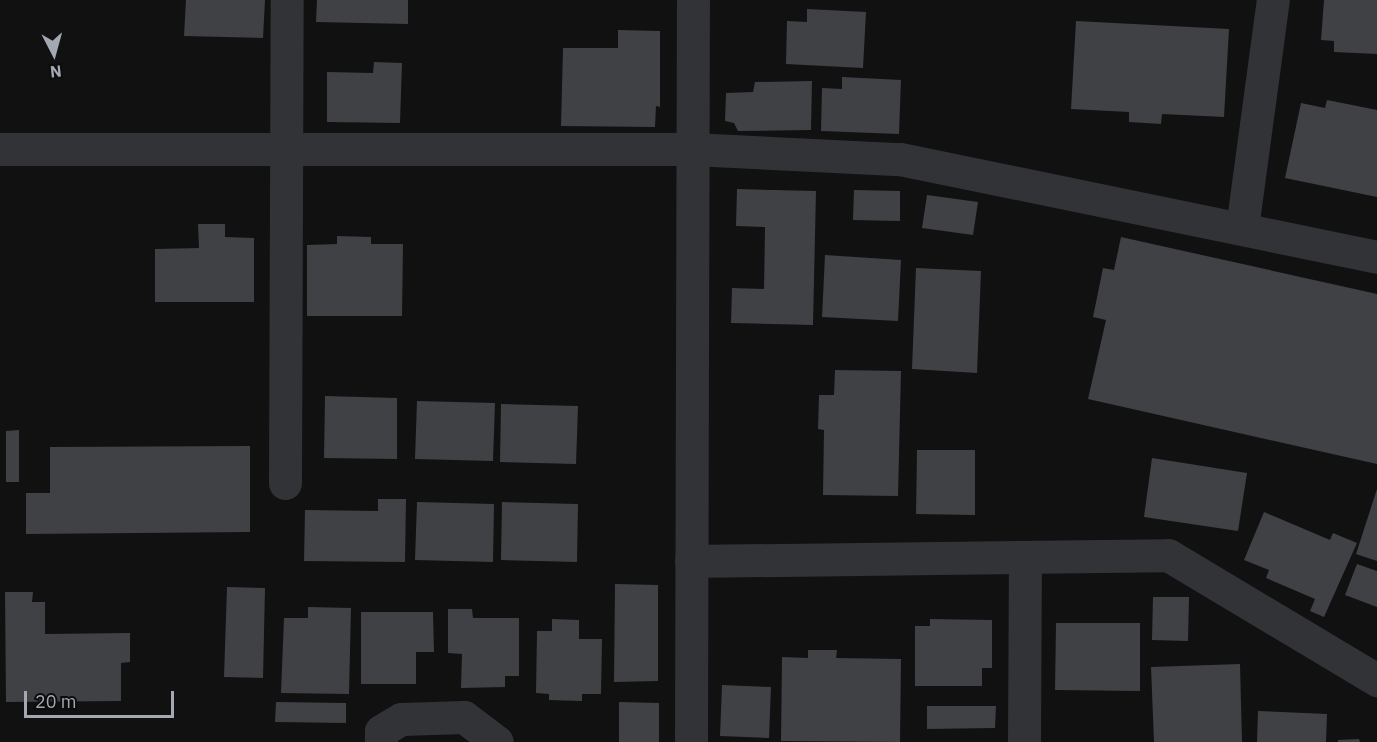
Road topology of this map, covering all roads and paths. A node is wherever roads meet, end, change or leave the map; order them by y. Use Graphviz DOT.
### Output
graph roads {
  1 [pos="287,0"];
  2 [pos="693,0"];
  3 [pos="1273,0"];
  4 [pos="0,149"];
  5 [pos="286,149"];
  6 [pos="692,149"];
  7 [pos="1242,228"];
  8 [pos="1377,257"];
  9 [pos="285,483"];
  10 [pos="1025,557"];
  11 [pos="691,561"];
  12 [pos="1377,680"];
  13 [pos="381,742"];
  14 [pos="497,742"];
  15 [pos="691,742"];
  16 [pos="1024,742"];
  1 -- 5 [label="street"];
  2 -- 6 [label="street"];
  3 -- 7 [label="street"];
  4 -- 5 [label="street"];
  5 -- 6 [label="street"];
  5 -- 9 [label="street"];
  6 -- 7 [label="street"];
  6 -- 11 [label="street"];
  7 -- 8 [label="street"];
  10 -- 11 [label="street"];
  10 -- 12 [label="street"];
  10 -- 16 [label="street"];
  11 -- 15 [label="street"];
  13 -- 14 [label="street"];
}
